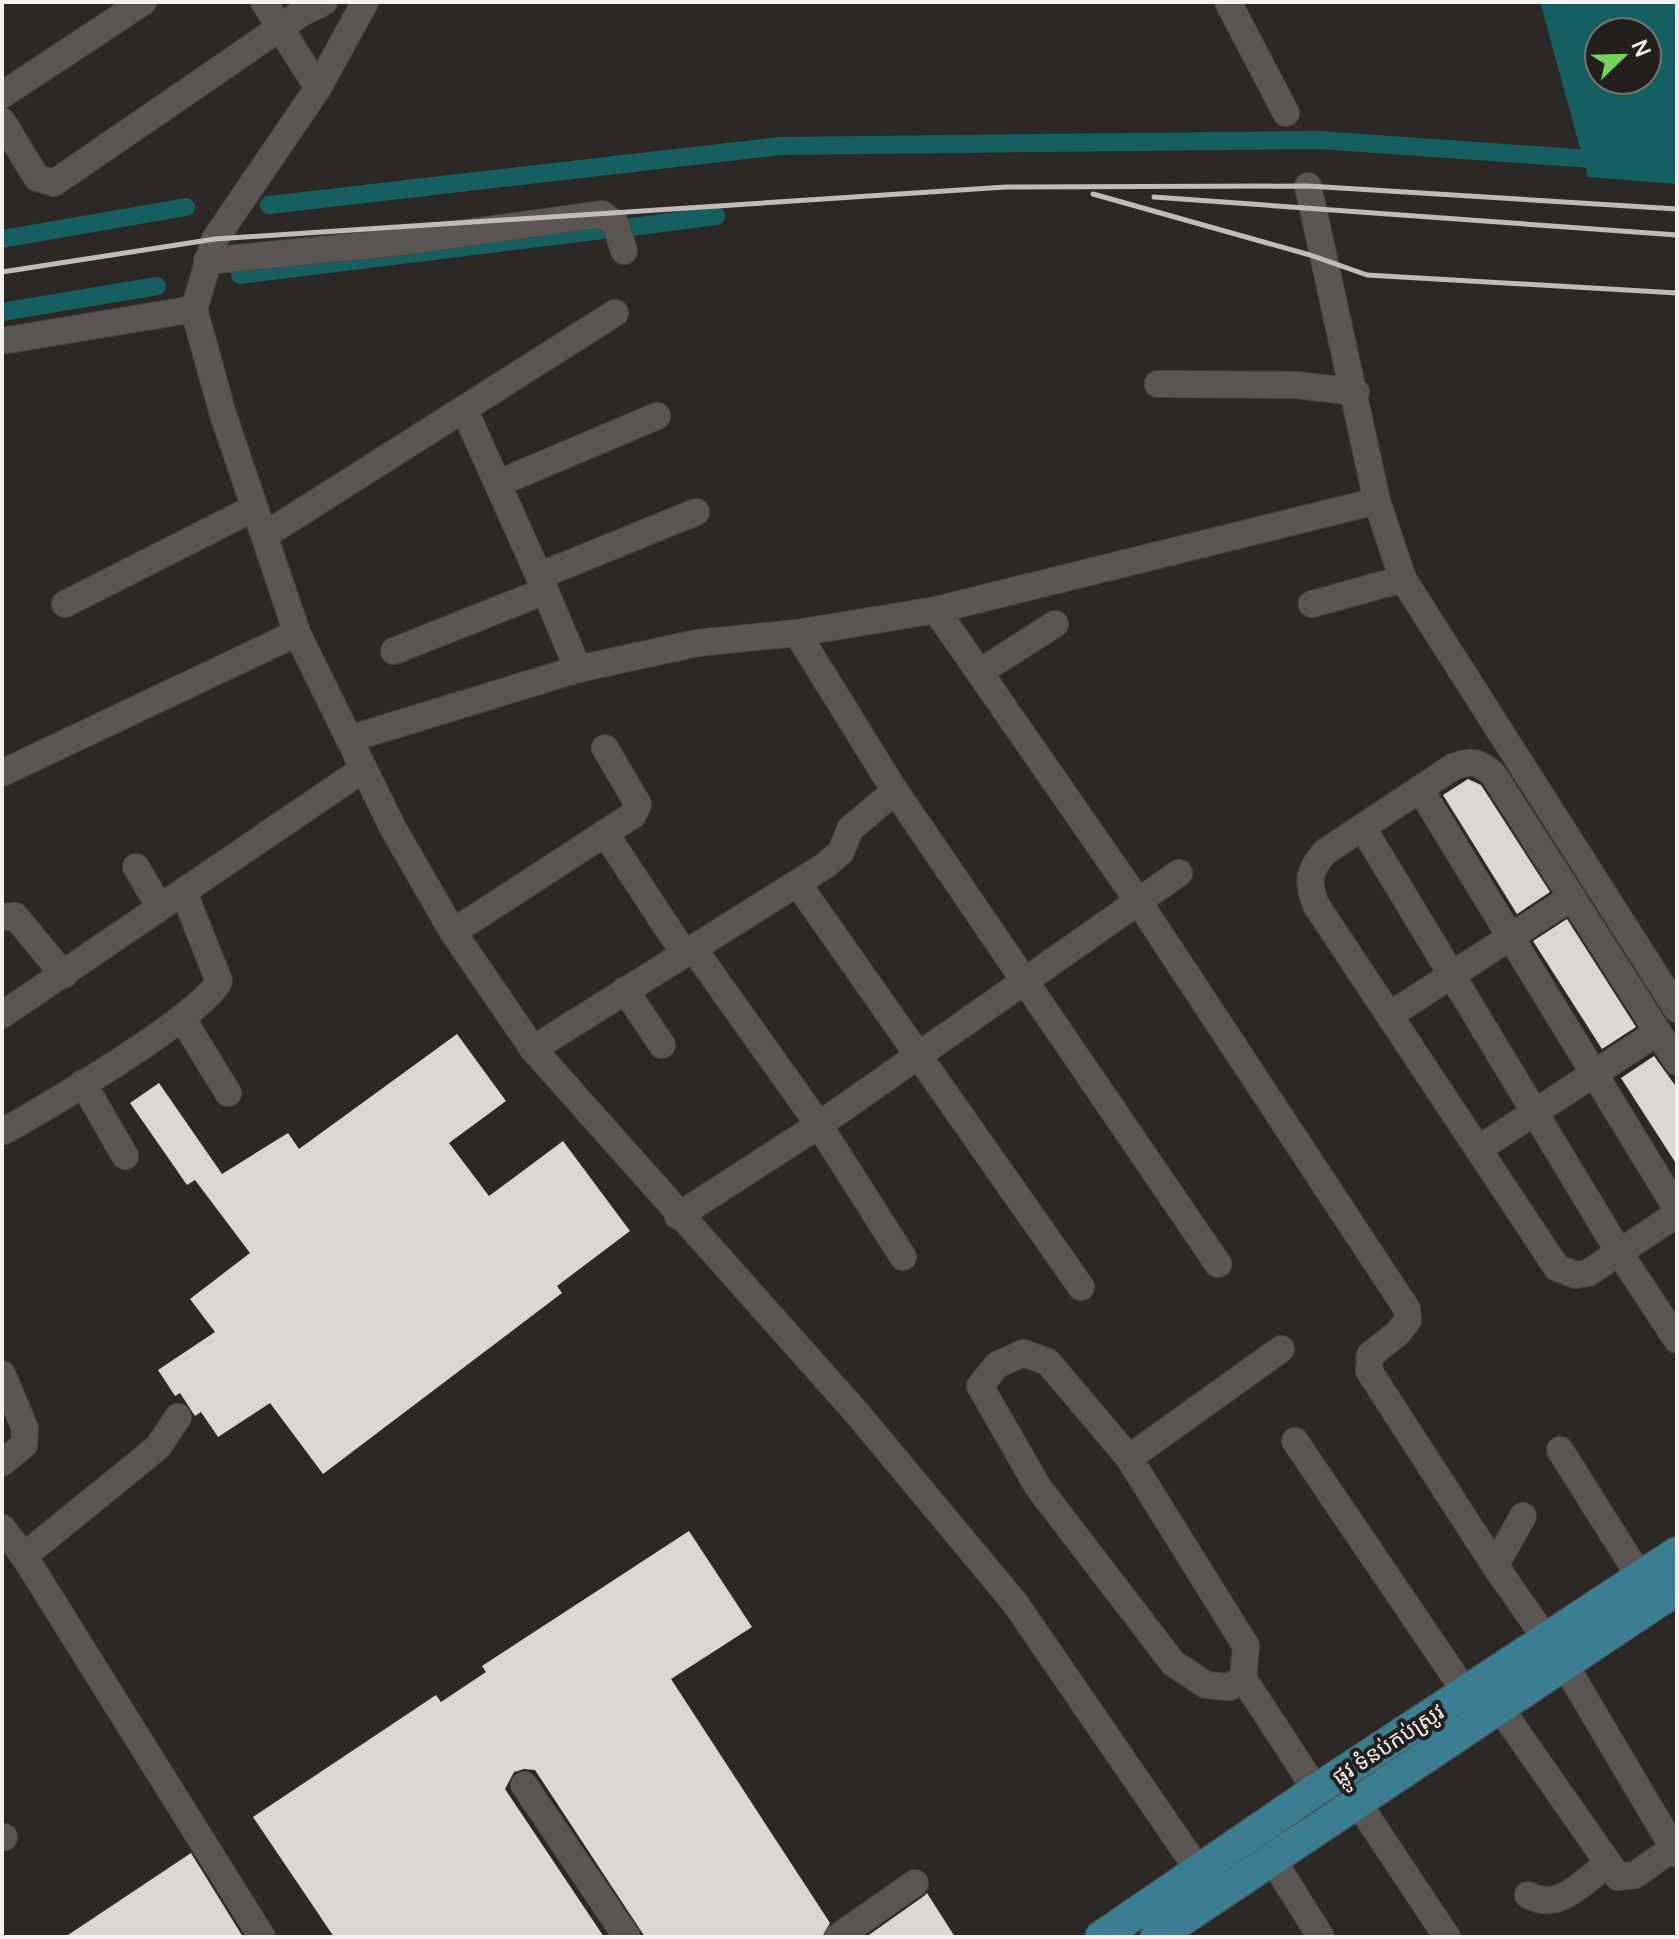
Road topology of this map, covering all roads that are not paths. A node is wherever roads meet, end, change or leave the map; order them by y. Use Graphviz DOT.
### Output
graph roads {
  1 [pos="143,2"];
  2 [pos="264,2"];
  3 [pos="324,2"];
  4 [pos="365,2"];
  5 [pos="1228,2"];
  6 [pos="281,30"];
  7 [pos="318,88"];
  8 [pos="2,95"];
  9 [pos="1286,113"];
  10 [pos="2,121"];
  11 [pos="1308,186"];
  12 [pos="624,251"];
  13 [pos="207,261"];
  14 [pos="194,309"];
  15 [pos="615,313"];
  16 [pos="2,341"];
  17 [pos="1158,384"];
  18 [pos="1356,392"];
  19 [pos="464,409"];
  20 [pos="657,416"];
  21 [pos="499,483"];
  22 [pos="1377,501"];
  23 [pos="254,508"];
  24 [pos="696,512"];
  25 [pos="265,535"];
  26 [pos="1403,579"];
  27 [pos="542,584"];
  28 [pos="65,604"];
  29 [pos="1312,604"];
  30 [pos="936,610"];
  31 [pos="1055,624"];
  32 [pos="297,633"];
  33 [pos="797,633"];
  34 [pos="394,651"];
  35 [pos="578,669"];
  36 [pos="980,672"];
  37 [pos="349,739"];
  38 [pos="605,748"];
  39 [pos="362,770"];
  40 [pos="2,773"];
  41 [pos="1420,789"];
  42 [pos="895,791"];
  43 [pos="1363,828"];
  44 [pos="605,833"];
  45 [pos="136,867"];
  46 [pos="1179,873"];
  47 [pos="798,884"];
  48 [pos="184,893"];
  49 [pos="1572,897"];
  50 [pos="1138,901"];
  51 [pos="159,906"];
  52 [pos="2,917"];
  53 [pos="453,932"];
  54 [pos="1510,938"];
  55 [pos="689,950"];
  56 [pos="64,975"];
  57 [pos="1452,975"];
  58 [pos="1025,983"];
  59 [pos="625,990"];
  60 [pos="1677,1009"];
  61 [pos="2,1015"];
  62 [pos="1390,1015"];
  63 [pos="182,1018"];
  64 [pos="1658,1032"];
  65 [pos="662,1045"];
  66 [pos="533,1049"];
  67 [pos="917,1053"];
  68 [pos="1677,1062"];
  69 [pos="1595,1075"];
  70 [pos="83,1083"];
  71 [pos="228,1093"];
  72 [pos="1537,1113"];
  73 [pos="819,1125"];
  74 [pos="2,1132"];
  75 [pos="1480,1148"];
  76 [pos="125,1156"];
  77 [pos="1677,1211"];
  78 [pos="678,1216"];
  79 [pos="1619,1252"];
  80 [pos="903,1257"];
  81 [pos="1218,1264"];
  82 [pos="1081,1287"];
  83 [pos="1677,1340"];
  84 [pos="1281,1349"];
  85 [pos="2,1374"];
  86 [pos="178,1417"];
  87 [pos="1295,1441"];
  88 [pos="1560,1450"];
  89 [pos="1129,1458"];
  90 [pos="2,1463"];
  91 [pos="1523,1516"];
  92 [pos="10,1545"];
  93 [pos="1677,1553"];
  94 [pos="1495,1566"];
  95 [pos="1640,1577"];
  96 [pos="1677,1589"];
  97 [pos="1556,1652"];
  98 [pos="1236,1682"];
  99 [pos="1466,1693"];
  100 [pos="1500,1708"];
  101 [pos="524,1785"];
  102 [pos="1310,1794"];
  103 [pos="1358,1803"];
  104 [pos="1675,1851"];
  105 [pos="1272,1859"];
  106 [pos="1606,1865"];
  107 [pos="915,1883"];
  108 [pos="1208,1884"];
  109 [pos="1528,1895"];
  110 [pos="262,1937"];
  111 [pos="627,1937"];
  112 [pos="838,1937"];
  113 [pos="1101,1937"];
  114 [pos="1156,1937"];
  115 [pos="1321,1937"];
  116 [pos="1447,1937"];
  1 -- 8 [label="street"];
  2 -- 6 [label="street"];
  3 -- 6 [label="street"];
  4 -- 7 [label="street"];
  5 -- 9 [label="street"];
  6 -- 7 [label="street"];
  6 -- 10 [label="street"];
  7 -- 13 [label="street"];
  11 -- 18 [label="street"];
  12 -- 13 [label="street"];
  13 -- 14 [label="street"];
  14 -- 16 [label="street"];
  14 -- 23 [label="street"];
  15 -- 19 [label="street"];
  17 -- 18 [label="street"];
  18 -- 22 [label="street"];
  19 -- 21 [label="street"];
  19 -- 25 [label="street"];
  20 -- 21 [label="street"];
  21 -- 27 [label="street"];
  22 -- 26 [label="street"];
  22 -- 30 [label="street"];
  23 -- 25 [label="street"];
  23 -- 28 [label="street"];
  24 -- 27 [label="street"];
  25 -- 32 [label="street"];
  26 -- 29 [label="street"];
  26 -- 60 [label="street"];
  27 -- 34 [label="street"];
  27 -- 35 [label="street"];
  30 -- 33 [label="street"];
  30 -- 36 [label="street"];
  31 -- 36 [label="street"];
  32 -- 37 [label="street"];
  32 -- 40 [label="street"];
  33 -- 35 [label="street"];
  33 -- 42 [label="street"];
  35 -- 37 [label="street"];
  36 -- 50 [label="street"];
  37 -- 39 [label="street"];
  38 -- 44 [label="street"];
  39 -- 48 [label="street"];
  39 -- 53 [label="street"];
  41 -- 43 [label="street"];
  41 -- 49 [label="street"];
  41 -- 54 [label="street"];
  42 -- 47 [label="street"];
  42 -- 58 [label="street"];
  43 -- 57 [label="street"];
  43 -- 62 [label="street"];
  44 -- 53 [label="street"];
  44 -- 55 [label="street"];
  45 -- 51 [label="street"];
  46 -- 50 [label="street"];
  47 -- 55 [label="street"];
  47 -- 67 [label="street"];
  48 -- 51 [label="street"];
  48 -- 63 [label="street"];
  49 -- 54 [label="street"];
  49 -- 64 [label="street"];
  50 -- 58 [label="street"];
  50 -- 94 [label="street"];
  51 -- 56 [label="street"];
  52 -- 56 [label="street"];
  53 -- 66 [label="street"];
  54 -- 57 [label="street"];
  54 -- 69 [label="street"];
  55 -- 59 [label="street"];
  55 -- 73 [label="street"];
  56 -- 61 [label="street"];
  57 -- 62 [label="street"];
  57 -- 72 [label="street"];
  58 -- 67 [label="street"];
  58 -- 81 [label="street"];
  59 -- 65 [label="street"];
  59 -- 66 [label="street"];
  62 -- 75 [label="street"];
  63 -- 70 [label="street"];
  63 -- 71 [label="street"];
  64 -- 68 [label="street"];
  64 -- 69 [label="street"];
  66 -- 78 [label="street"];
  67 -- 73 [label="street"];
  67 -- 82 [label="street"];
  69 -- 72 [label="street"];
  69 -- 77 [label="street"];
  70 -- 74 [label="street"];
  70 -- 76 [label="street"];
  72 -- 75 [label="street"];
  72 -- 79 [label="street"];
  73 -- 78 [label="street"];
  73 -- 80 [label="street"];
  75 -- 79 [label="street"];
  77 -- 79 [label="street"];
  78 -- 108 [label="street"];
  79 -- 83 [label="street"];
  84 -- 89 [label="street"];
  85 -- 90 [label="street"];
  86 -- 92 [label="street"];
  87 -- 99 [label="street"];
  88 -- 95 [label="street"];
  89 -- 98 [label="street"];
  89 -- 98 [label="street"];
  91 -- 94 [label="street"];
  92 -- 110 [label="street"];
  93 -- 95 [label="main road, ផ្លូវ ទំនប់កប់ស្រូវ"];
  94 -- 97 [label="street"];
  95 -- 97 [label="main road, ផ្លូវ ទំនប់កប់ស្រូវ"];
  96 -- 97 [label="main road, ផ្លូវ ទំនប់កប់ស្រូវ"];
  97 -- 99 [label="main road, ផ្លូវ ទំនប់កប់ស្រូវ"];
  97 -- 100 [label="main road, ផ្លូវ ទំនប់កប់ស្រូវ"];
  97 -- 104 [label="street"];
  98 -- 102 [label="street"];
  99 -- 102 [label="main road, ផ្លូវ ទំនប់កប់ស្រូវ"];
  100 -- 103 [label="main road, ផ្លូវ ទំនប់កប់ស្រូវ"];
  100 -- 106 [label="street"];
  101 -- 111 [label="street"];
  102 -- 108 [label="main road, ផ្លូវ ទំនប់កប់ស្រូវ"];
  103 -- 105 [label="main road, ផ្លូវ ទំនប់កប់ស្រូវ"];
  103 -- 116 [label="street"];
  104 -- 106 [label="street"];
  105 -- 108 [label="main road, ផ្លូវ ទំនប់កប់ស្រូវ"];
  105 -- 115 [label="street"];
  106 -- 109 [label="street"];
  107 -- 112 [label="street"];
  108 -- 113 [label="main road, ផ្លូវ ទំនប់កប់ស្រូវ"];
  108 -- 114 [label="main road, ផ្លូវ ទំនប់កប់ស្រូវ"];
}
